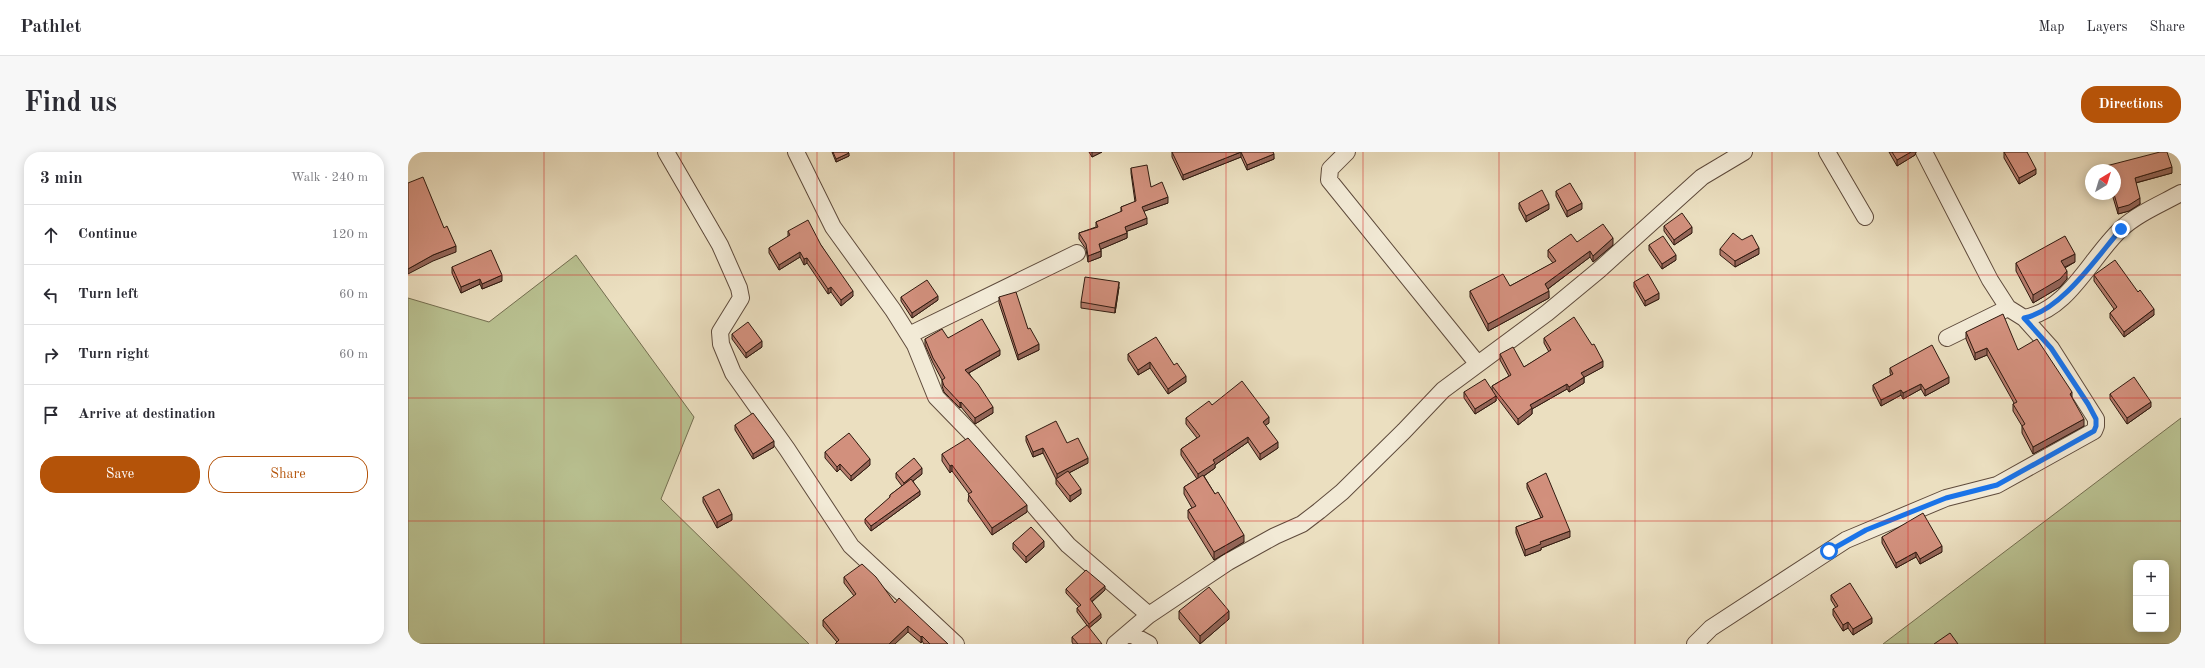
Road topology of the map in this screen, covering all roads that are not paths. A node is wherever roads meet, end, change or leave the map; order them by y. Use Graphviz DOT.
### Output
graph roads {
  1 [pos="666,152"];
  2 [pos="796,152"];
  3 [pos="1347,152"];
  4 [pos="1744,152"];
  5 [pos="1828,152"];
  6 [pos="1924,152"];
  7 [pos="2181,194"];
  8 [pos="1865,217"];
  9 [pos="1076,253"];
  10 [pos="2008,308"];
  11 [pos="2024,318"];
  12 [pos="909,335"];
  13 [pos="1947,338"];
  14 [pos="1477,363"];
  15 [pos="1149,615"];
  16 [pos="1129,633"];
  17 [pos="956,644"];
  18 [pos="1115,644"];
  19 [pos="1149,644"];
  20 [pos="1695,644"];
  1 -- 17 [label="street"];
  2 -- 12 [label="street"];
  3 -- 14 [label="street"];
  4 -- 14 [label="street"];
  5 -- 8 [label="street"];
  6 -- 10 [label="street"];
  7 -- 11 [label="street"];
  9 -- 12 [label="street"];
  10 -- 11 [label="street"];
  10 -- 13 [label="street"];
  11 -- 20 [label="street"];
  12 -- 15 [label="street"];
  14 -- 15 [label="street"];
  15 -- 16 [label="street"];
  16 -- 18 [label="street"];
  16 -- 19 [label="street"];
}
